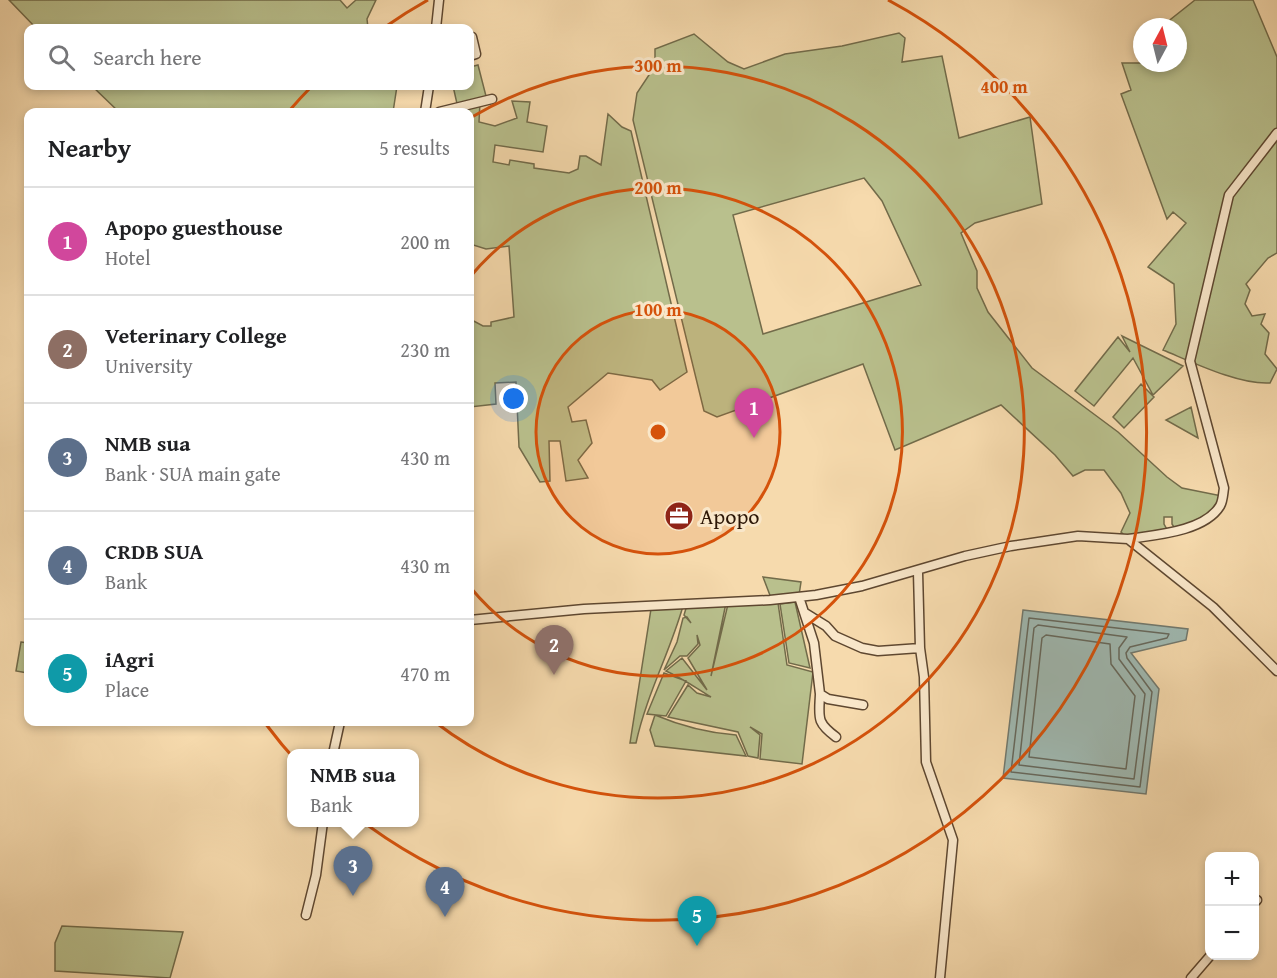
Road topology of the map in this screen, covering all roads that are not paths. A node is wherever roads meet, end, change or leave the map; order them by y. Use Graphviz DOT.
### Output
graph roads {
  1 [pos="439,0"];
  2 [pos="436,24"];
  3 [pos="428,90"];
  4 [pos="492,99"];
  5 [pos="426,108"];
  6 [pos="456,108"];
  7 [pos="1277,133"];
  8 [pos="1128,539"];
  9 [pos="918,572"];
  10 [pos="799,597"];
  11 [pos="805,613"];
  12 [pos="474,620"];
  13 [pos="920,648"];
  14 [pos="1277,673"];
  15 [pos="820,694"];
  16 [pos="863,705"];
  17 [pos="339,726"];
  18 [pos="836,737"];
  19 [pos="334,749"];
  20 [pos="322,827"];
  21 [pos="306,915"];
  22 [pos="1207,960"];
  23 [pos="940,978"];
  24 [pos="1191,978"];
  1 -- 2 [label="street"];
  3 -- 5 [label="street"];
  4 -- 6 [label="street"];
  7 -- 8 [label="street"];
  8 -- 9 [label="street"];
  8 -- 14 [label="street"];
  9 -- 10 [label="street"];
  9 -- 13 [label="street"];
  10 -- 11 [label="street"];
  10 -- 12 [label="street"];
  11 -- 13 [label="street"];
  11 -- 15 [label="street"];
  13 -- 23 [label="street"];
  15 -- 16 [label="street"];
  15 -- 18 [label="street"];
  17 -- 19 [label="street"];
  20 -- 21 [label="street"];
  22 -- 24 [label="street"];
}
